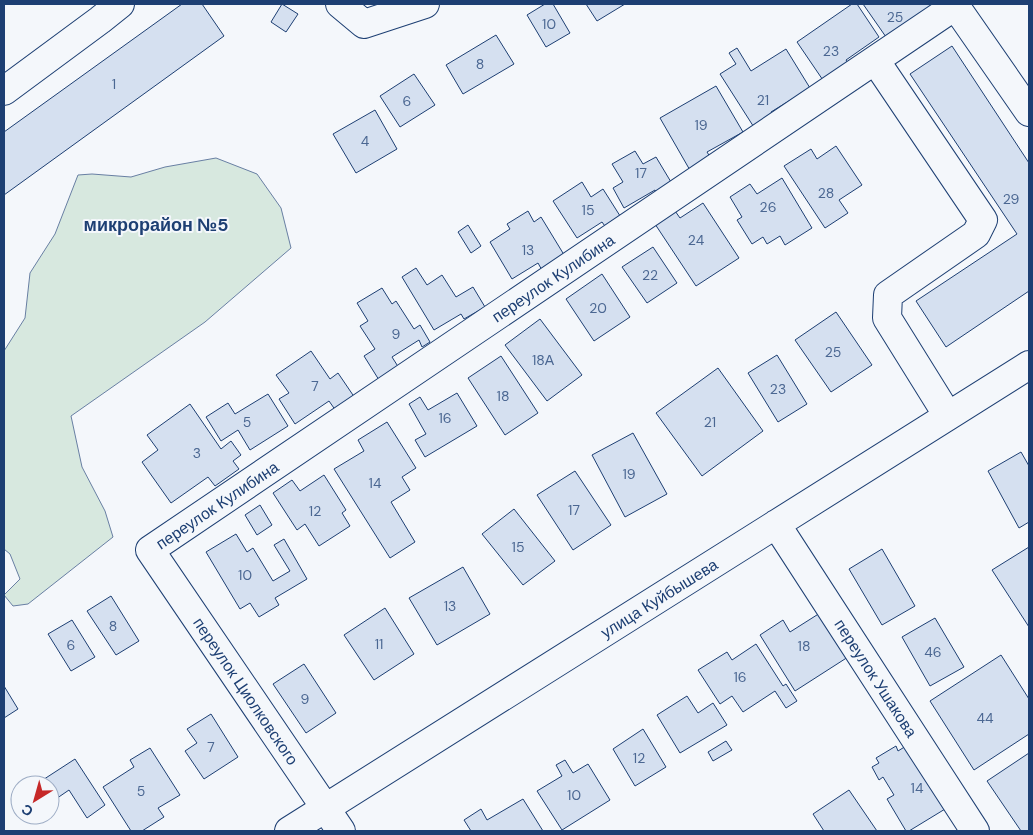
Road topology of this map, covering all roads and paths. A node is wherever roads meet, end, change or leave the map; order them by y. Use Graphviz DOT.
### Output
graph roads {
  1 [pos="340,4"];
  2 [pos="425,4"];
  3 [pos="956,4"];
  4 [pos="103,9"];
  5 [pos="875,60"];
  6 [pos="4,91"];
  7 [pos="1029,112"];
  8 [pos="1027,371"];
  9 [pos="948,416"];
  10 [pos="776,524"];
  11 [pos="150,550"];
  12 [pos="326,808"];
  13 [pos="289,831"];
  14 [pos="341,831"];
  15 [pos="975,831"];
  1 -- 2 [label="street"];
  3 -- 5 [label="street, переулок Кулибина"];
  3 -- 7 [label="street"];
  4 -- 6 [label="street"];
  5 -- 9 [label="street"];
  5 -- 11 [label="street, переулок Кулибина"];
  8 -- 9 [label="street, улица Куйбышева"];
  9 -- 10 [label="street, улица Куйбышева"];
  10 -- 12 [label="street, улица Куйбышева"];
  10 -- 15 [label="street, переулок Ушакова"];
  11 -- 12 [label="street, переулок Циолковского"];
  12 -- 13 [label="street, улица Куйбышева"];
  12 -- 14 [label="street, переулок Циолковского"];
}
